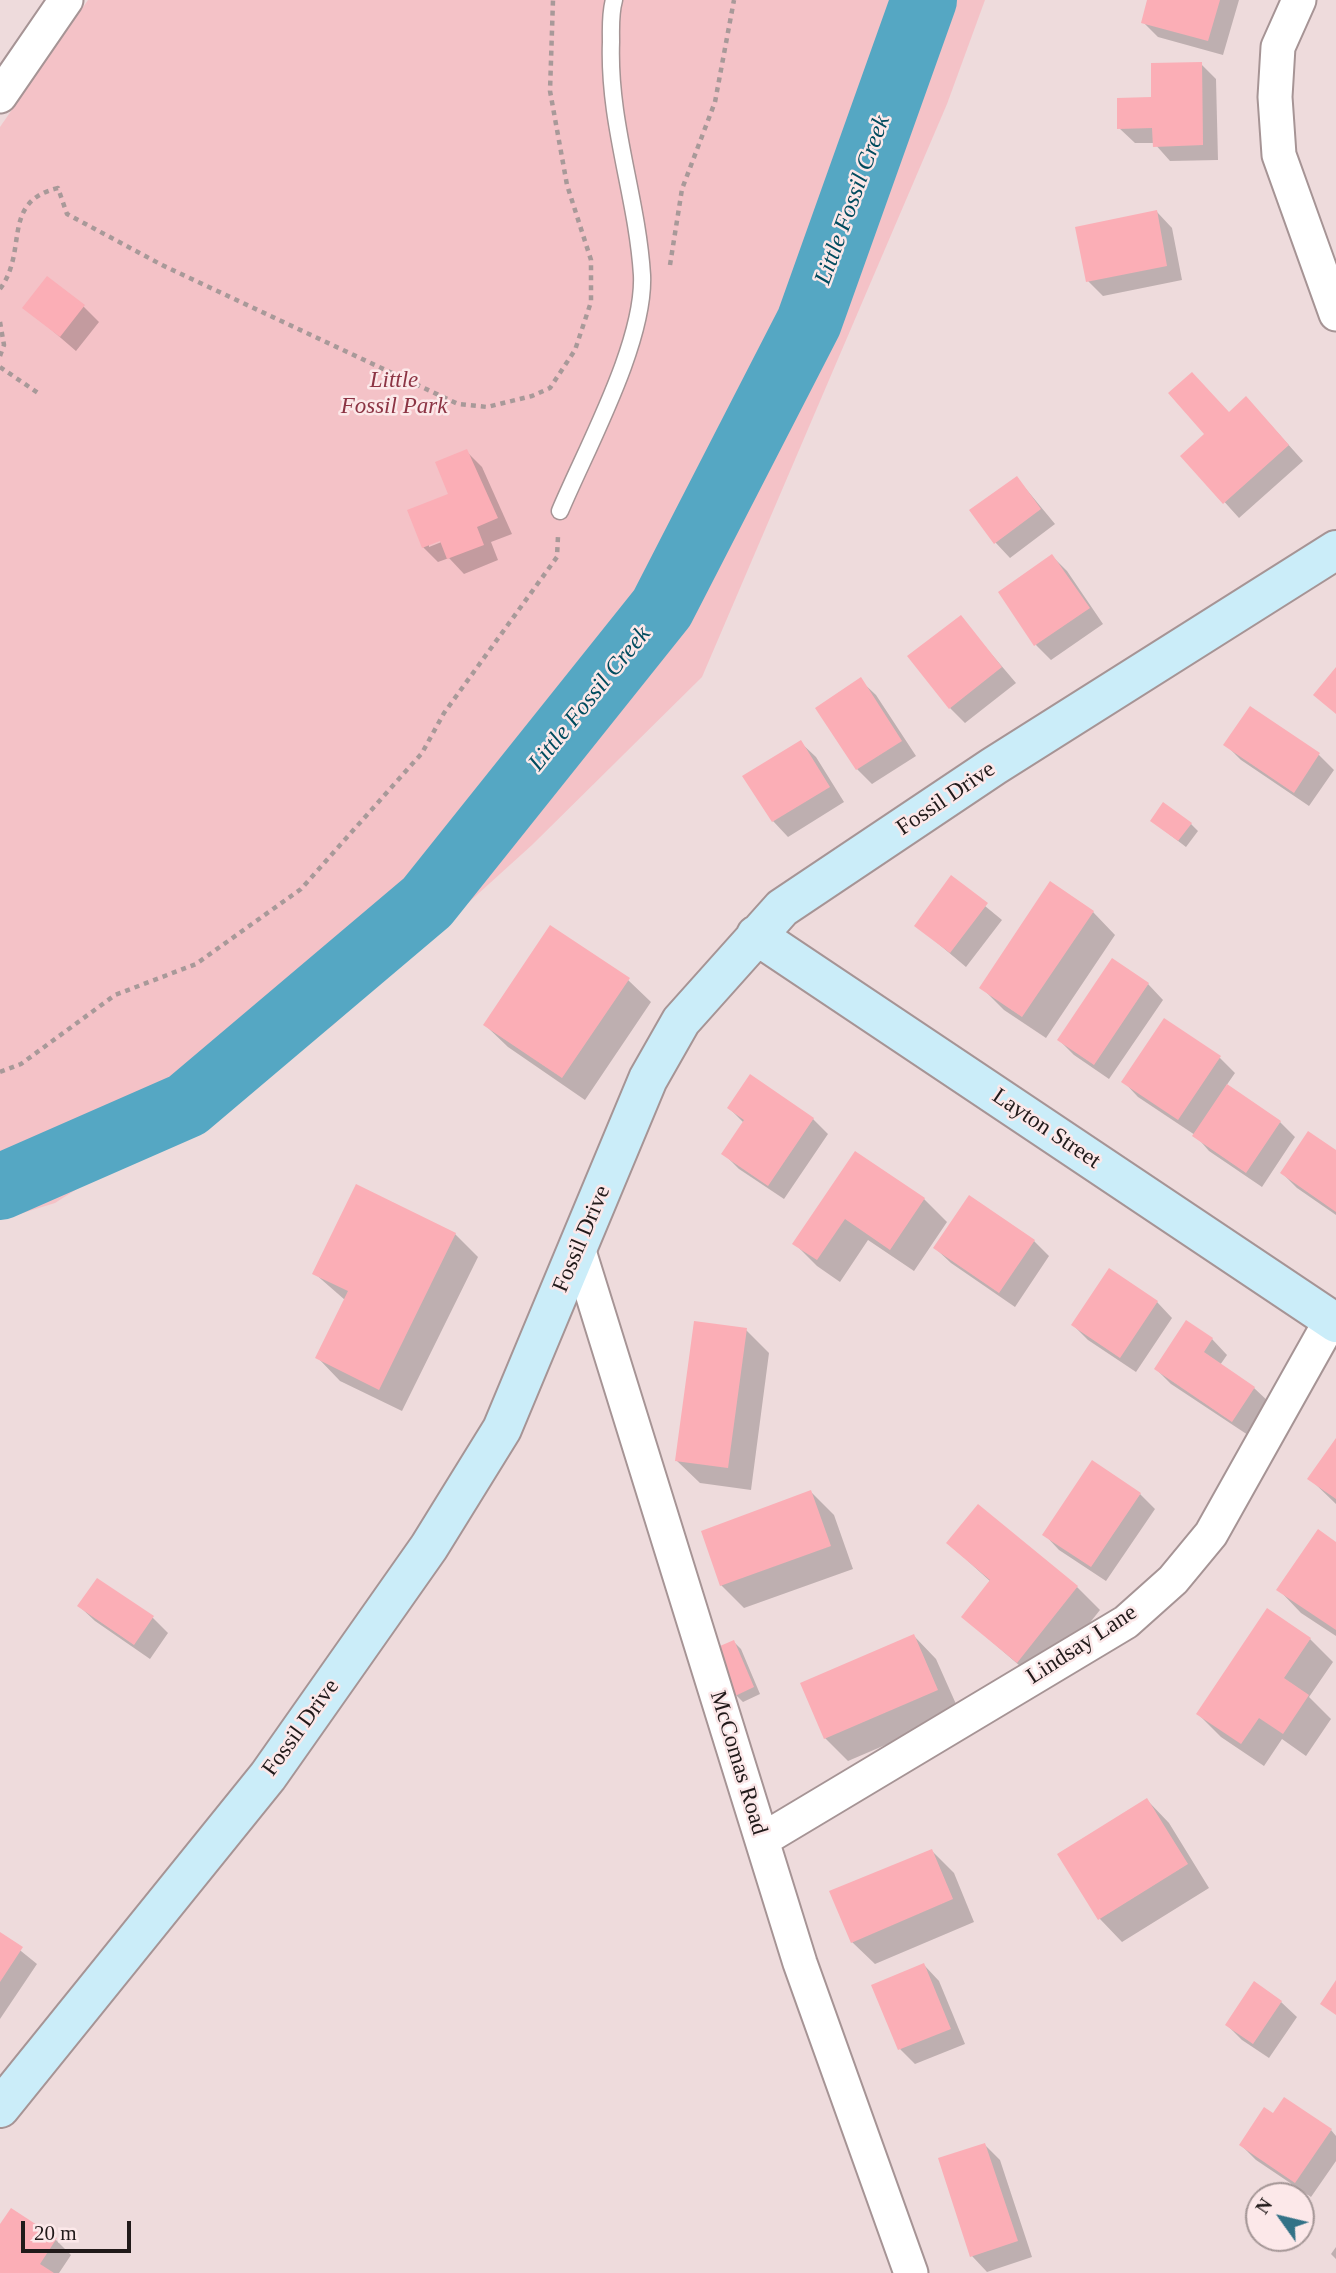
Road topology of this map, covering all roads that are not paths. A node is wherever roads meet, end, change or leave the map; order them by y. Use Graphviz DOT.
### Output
graph roads {
  1 [pos="66,0"];
  2 [pos="614,0"];
  3 [pos="1299,0"];
  4 [pos="4,83"];
  5 [pos="1336,314"];
  6 [pos="559,510"];
  7 [pos="1336,550"];
  8 [pos="756,935"];
  9 [pos="578,1248"];
  10 [pos="1334,1322"];
  11 [pos="762,1840"];
  12 [pos="0,2108"];
  13 [pos="911,2273"];
  1 -- 4 [label="street"];
  2 -- 6 [label="lane"];
  3 -- 5 [label="street"];
  7 -- 8 [label="street, Fossil Drive"];
  8 -- 9 [label="street, Fossil Drive"];
  8 -- 10 [label="street, Layton Street"];
  9 -- 11 [label="street, McComas Road"];
  9 -- 12 [label="street, Fossil Drive"];
  10 -- 11 [label="street, Lindsay Lane"];
  11 -- 13 [label="street, McComas Road"];
}
